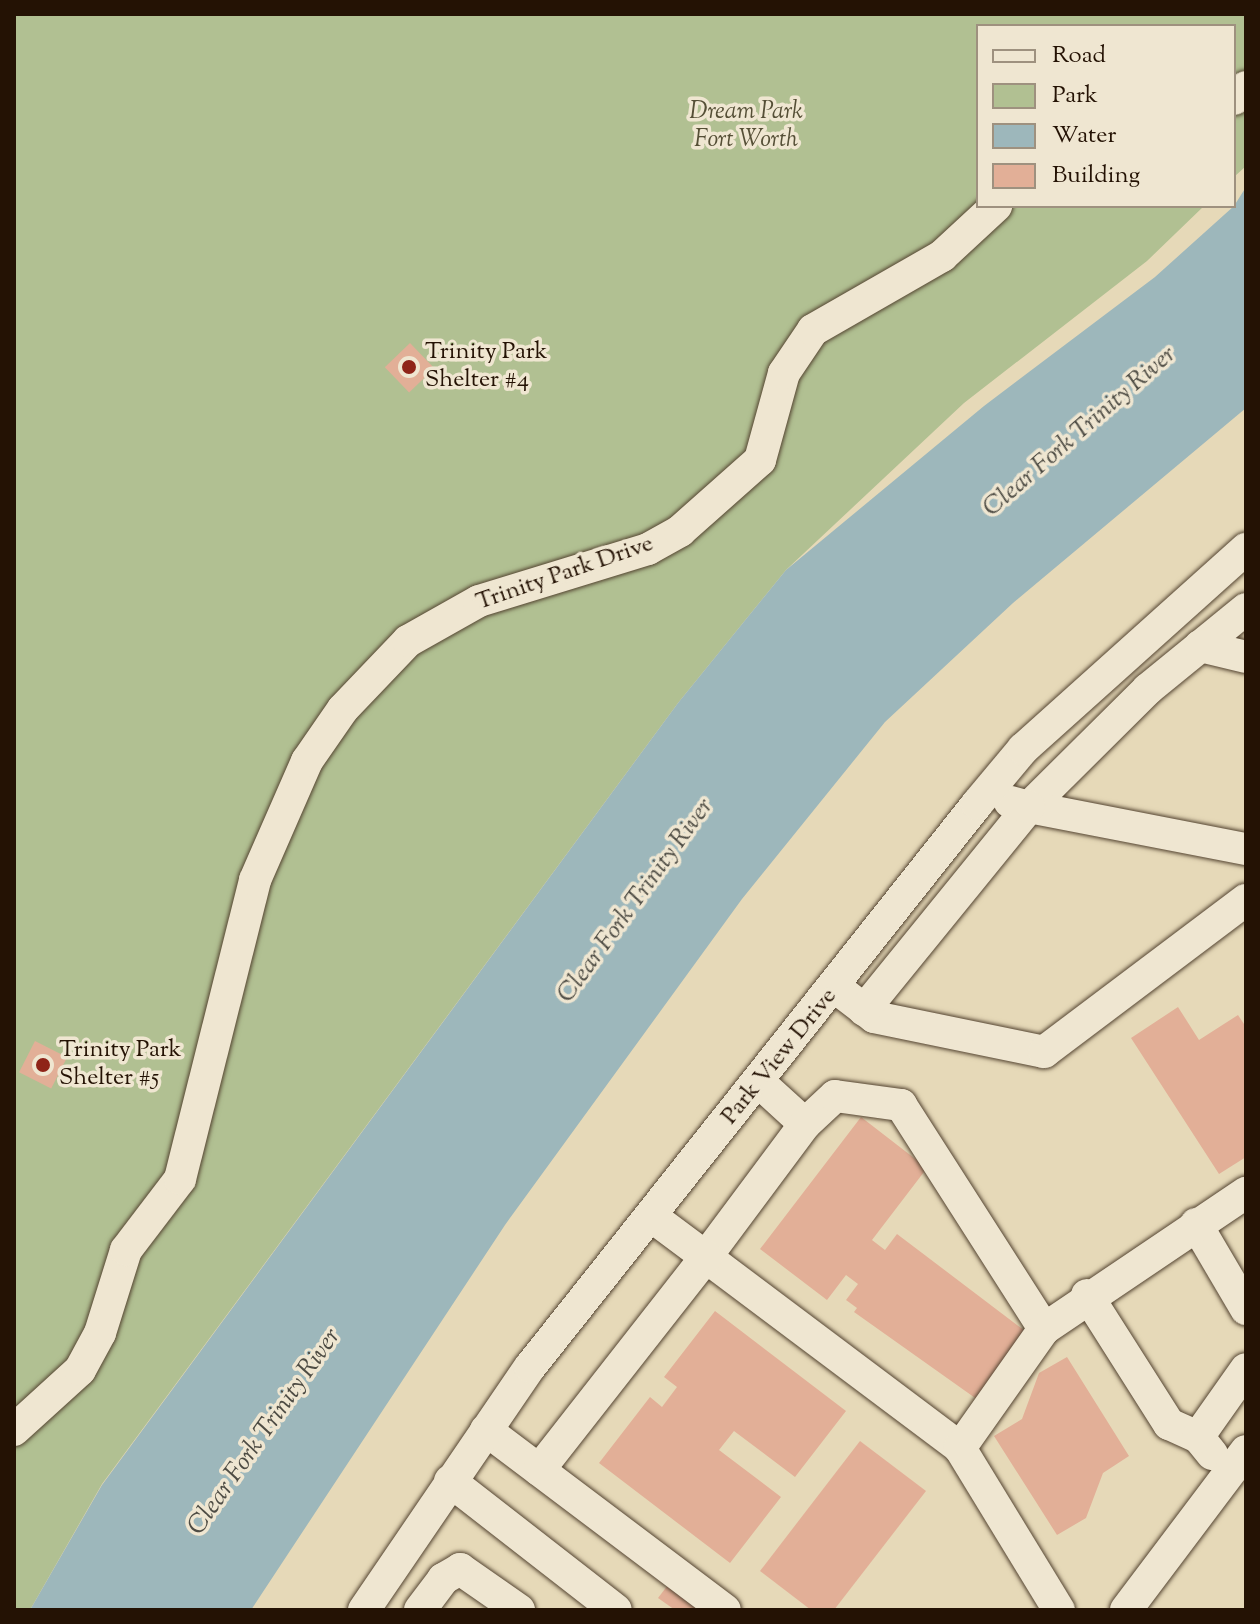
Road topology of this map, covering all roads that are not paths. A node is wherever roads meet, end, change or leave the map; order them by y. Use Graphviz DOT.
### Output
graph roads {
  1 [pos="994,208"];
  2 [pos="1246,549"];
  3 [pos="1246,609"];
  4 [pos="1200,646"];
  5 [pos="1246,657"];
  6 [pos="985,795"];
  7 [pos="1029,807"];
  8 [pos="1246,849"];
  9 [pos="1246,900"];
  10 [pos="835,987"];
  11 [pos="864,1010"];
  12 [pos="760,1083"];
  13 [pos="805,1124"];
  14 [pos="1246,1193"];
  15 [pos="651,1216"];
  16 [pos="1196,1224"];
  17 [pos="706,1257"];
  18 [pos="1087,1295"];
  19 [pos="1246,1309"];
  20 [pos="1044,1329"];
  21 [pos="1246,1369"];
  22 [pos="14,1430"];
  23 [pos="486,1430"];
  24 [pos="1198,1437"];
  25 [pos="960,1448"];
  26 [pos="1236,1462"];
  27 [pos="539,1470"];
  28 [pos="450,1481"];
  29 [pos="372,1597"];
  30 [pos="412,1610"];
  31 [pos="420,1610"];
  32 [pos="519,1610"];
  33 [pos="616,1610"];
  34 [pos="725,1610"];
  35 [pos="1059,1610"];
  36 [pos="1126,1610"];
  1 -- 22 [label="street, Trinity Park Drive"];
  2 -- 6 [label="street, Park View Drive"];
  3 -- 4 [label="street"];
  4 -- 5 [label="street"];
  4 -- 7 [label="street"];
  6 -- 7 [label="street"];
  6 -- 10 [label="street, Park View Drive"];
  7 -- 8 [label="street"];
  7 -- 11 [label="street"];
  9 -- 11 [label="street"];
  10 -- 11 [label="street"];
  10 -- 12 [label="street, Park View Drive"];
  12 -- 13 [label="street"];
  12 -- 15 [label="street, Park View Drive"];
  13 -- 17 [label="street"];
  13 -- 20 [label="street"];
  14 -- 16 [label="street"];
  15 -- 17 [label="street"];
  15 -- 23 [label="street, Park View Drive"];
  16 -- 18 [label="street"];
  16 -- 19 [label="street"];
  17 -- 25 [label="street"];
  17 -- 27 [label="street"];
  18 -- 20 [label="street"];
  18 -- 24 [label="street"];
  20 -- 25 [label="street"];
  21 -- 24 [label="street"];
  23 -- 27 [label="street"];
  23 -- 28 [label="street, Park View Drive"];
  24 -- 26 [label="street"];
  25 -- 35 [label="street"];
  26 -- 36 [label="street"];
  27 -- 34 [label="street"];
  28 -- 29 [label="street, Park View Drive"];
  28 -- 33 [label="street"];
  29 -- 30 [label="street"];
  31 -- 32 [label="street"];
}
